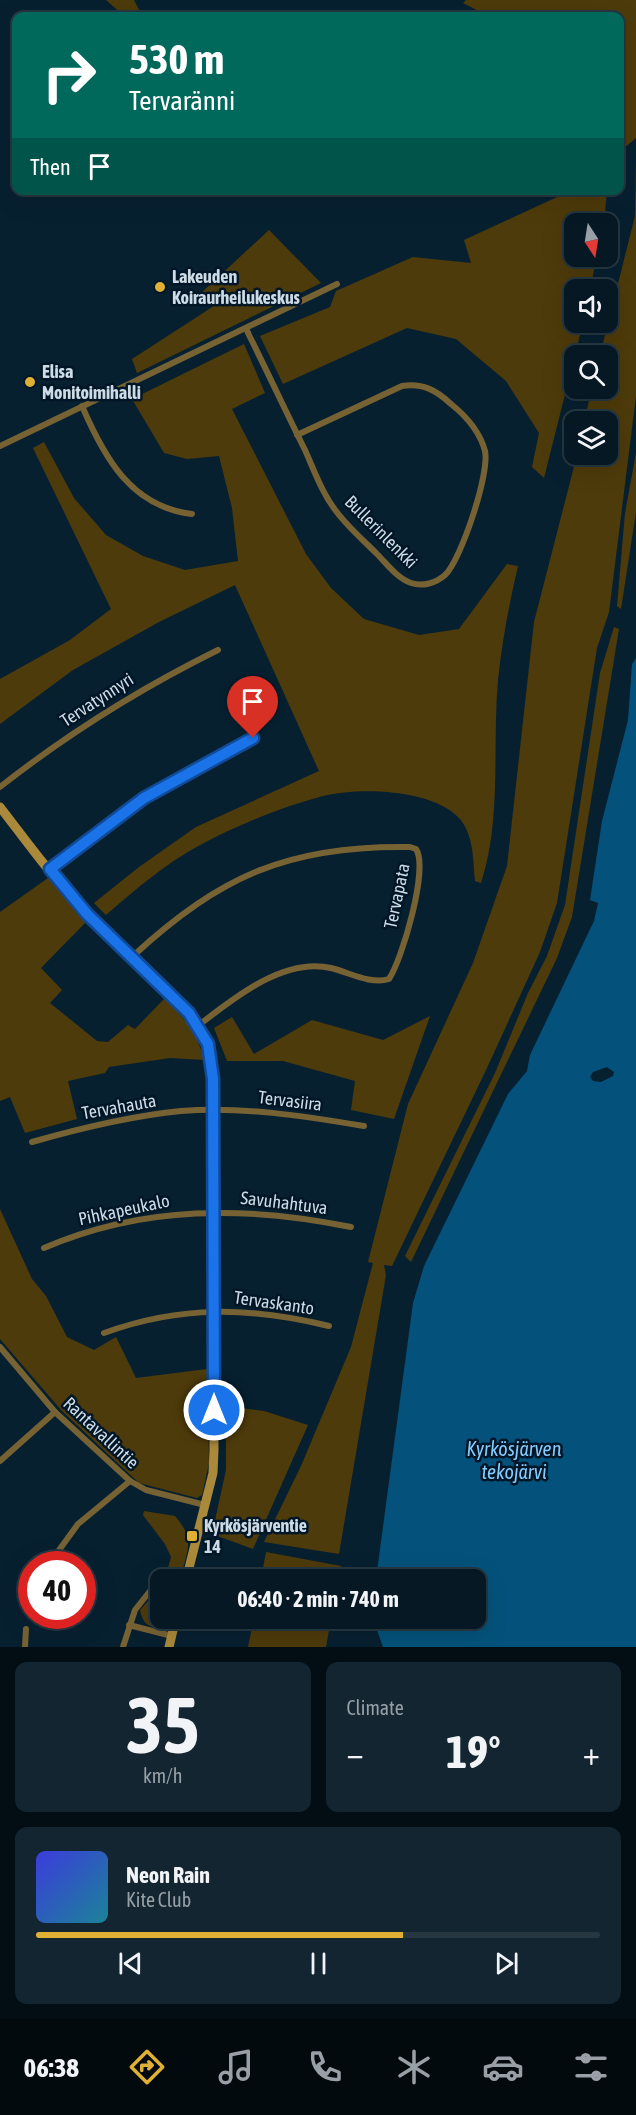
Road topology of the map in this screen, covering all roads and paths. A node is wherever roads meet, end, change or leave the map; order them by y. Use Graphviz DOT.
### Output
graph roads {
  1 [pos="337,284"];
  2 [pos="246,328"];
  3 [pos="82,406"];
  4 [pos="297,435"];
  5 [pos="0,446"];
  6 [pos="192,514"];
  7 [pos="218,650"];
  8 [pos="253,738"];
  9 [pos="0,786"];
  10 [pos="0,807"];
  11 [pos="50,869"];
  12 [pos="133,956"];
  13 [pos="199,1025"];
  14 [pos="212,1110"];
  15 [pos="364,1126"];
  16 [pos="32,1142"];
  17 [pos="214,1211"];
  18 [pos="351,1227"];
  19 [pos="44,1248"];
  20 [pos="214,1311"];
  21 [pos="329,1326"];
  22 [pos="104,1333"];
  23 [pos="0,1347"];
  24 [pos="55,1412"];
  25 [pos="0,1461"];
  26 [pos="130,1481"];
  27 [pos="205,1505"];
  28 [pos="58,1551"];
  29 [pos="189,1569"];
  30 [pos="150,1590"];
  31 [pos="129,1625"];
  32 [pos="26,1629"];
  33 [pos="174,1629"];
  34 [pos="172,1636"];
  35 [pos="25,1647"];
  36 [pos="123,1647"];
  37 [pos="169,1647"];
  1 -- 2 [label="street"];
  2 -- 3 [label="street"];
  2 -- 4 [label="street, Bullerinlenkki"];
  3 -- 5 [label="street"];
  3 -- 6 [label="street"];
  4 -- 4 [label="street, Bullerinlenkki"];
  7 -- 9 [label="street, Tervatynnyri"];
  8 -- 11 [label="street"];
  10 -- 11 [label="street"];
  11 -- 12 [label="street"];
  12 -- 13 [label="street"];
  12 -- 13 [label="street, Tervapata"];
  13 -- 14 [label="street"];
  14 -- 15 [label="street, Tervasiira"];
  14 -- 16 [label="street, Tervahauta"];
  14 -- 17 [label="street"];
  17 -- 18 [label="street, Savuhahtuva"];
  17 -- 19 [label="street, Pihkapeukalo"];
  17 -- 20 [label="street"];
  20 -- 21 [label="street, Tervaskanto"];
  20 -- 22 [label="street, Tervaskanto"];
  20 -- 27 [label="street"];
  23 -- 24 [label="street, Rantavallintie"];
  24 -- 25 [label="street"];
  24 -- 26 [label="street, Rantavallintie"];
  26 -- 27 [label="street, Rantavallintie"];
  26 -- 28 [label="street"];
  27 -- 29 [label="street"];
  30 -- 31 [label="street"];
  31 -- 34 [label="street"];
  31 -- 36 [label="street"];
  32 -- 35 [label="street"];
  33 -- 34 [label="street"];
  34 -- 37 [label="street"];
}
